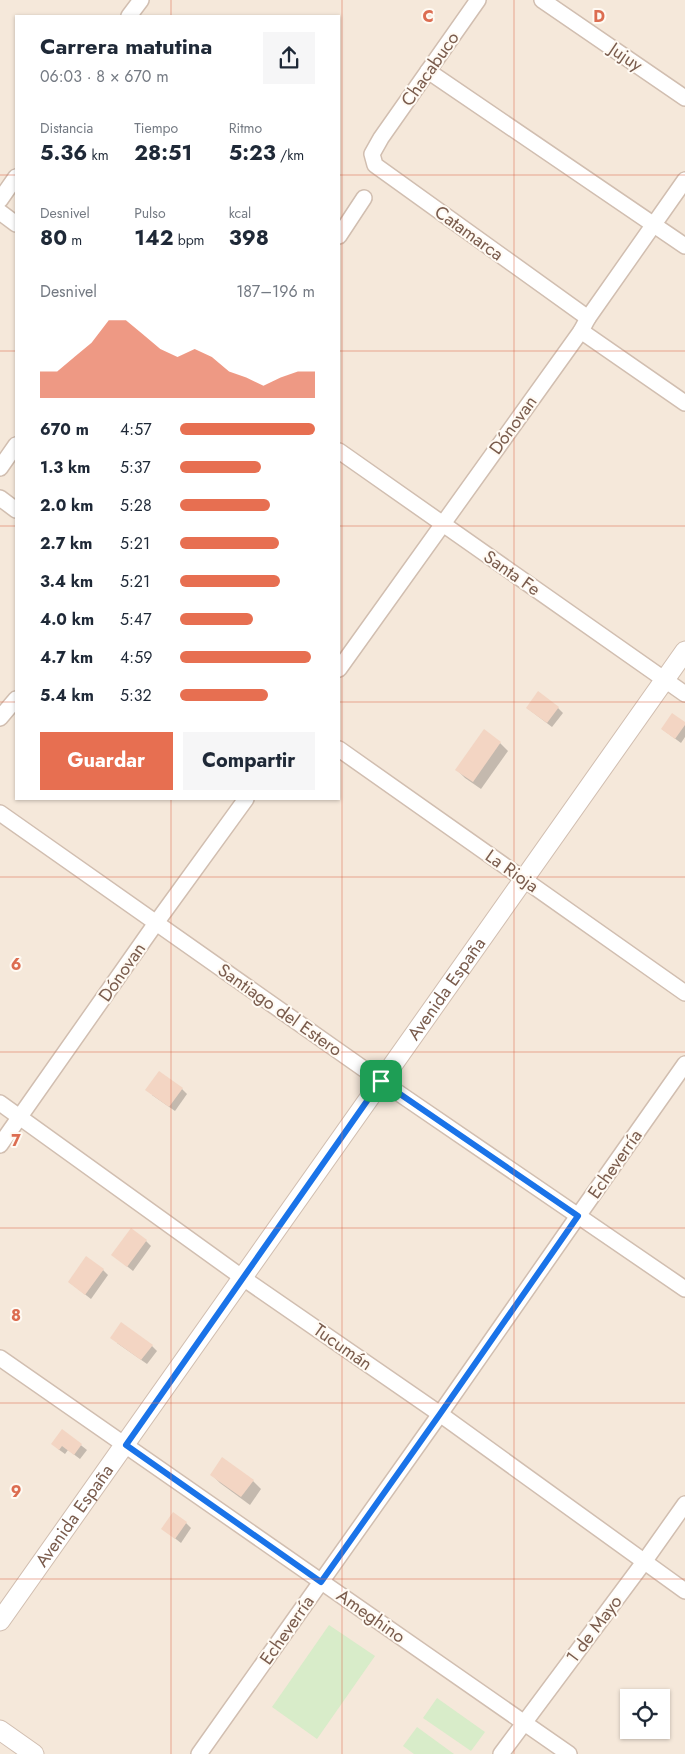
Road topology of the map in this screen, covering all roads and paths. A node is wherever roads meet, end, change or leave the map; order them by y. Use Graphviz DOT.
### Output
graph roads {
  1 [pos="141,0"];
  2 [pos="478,0"];
  3 [pos="542,0"];
  4 [pos="130,15"];
  5 [pos="428,71"];
  6 [pos="685,98"];
  7 [pos="381,138"];
  8 [pos="15,178"];
  9 [pos="685,180"];
  10 [pos="364,198"];
  11 [pos="0,200"];
  12 [pos="0,212"];
  13 [pos="15,223"];
  14 [pos="654,224"];
  15 [pos="340,234"];
  16 [pos="685,246"];
  17 [pos="584,325"];
  18 [pos="685,403"];
  19 [pos="15,446"];
  20 [pos="340,451"];
  21 [pos="0,468"];
  22 [pos="0,498"];
  23 [pos="15,509"];
  24 [pos="442,523"];
  25 [pos="685,651"];
  26 [pos="340,668"];
  27 [pos="664,680"];
  28 [pos="685,694"];
  29 [pos="15,700"];
  30 [pos="0,718"];
  31 [pos="340,750"];
  32 [pos="245,800"];
  33 [pos="0,813"];
  34 [pos="524,879"];
  35 [pos="156,923"];
  36 [pos="685,992"];
  37 [pos="685,1064"];
  38 [pos="381,1081"];
  39 [pos="0,1103"];
  40 [pos="20,1118"];
  41 [pos="0,1146"];
  42 [pos="578,1216"];
  43 [pos="243,1278"];
  44 [pos="685,1289"];
  45 [pos="0,1358"];
  46 [pos="440,1414"];
  47 [pos="126,1445"];
  48 [pos="685,1504"];
  49 [pos="644,1562"];
  50 [pos="321,1582"];
  51 [pos="685,1591"];
  52 [pos="0,1621"];
  53 [pos="524,1722"];
  54 [pos="0,1730"];
  55 [pos="34,1754"];
  56 [pos="199,1754"];
  57 [pos="501,1754"];
  58 [pos="569,1754"];
  1 -- 4 [label="street"];
  2 -- 5 [label="street, Chacabuco"];
  3 -- 6 [label="street, Jujuy"];
  5 -- 7 [label="street, Chacabuco"];
  5 -- 14 [label="street"];
  7 -- 17 [label="street, Catamarca"];
  8 -- 11 [label="street"];
  9 -- 14 [label="street, Dónovan"];
  10 -- 15 [label="street"];
  12 -- 13 [label="street"];
  14 -- 16 [label="street"];
  14 -- 17 [label="street, Dónovan"];
  17 -- 18 [label="street, Catamarca"];
  17 -- 24 [label="street, Dónovan"];
  19 -- 21 [label="street"];
  20 -- 24 [label="street, Santa Fe"];
  22 -- 23 [label="street"];
  24 -- 26 [label="street, Dónovan"];
  24 -- 27 [label="street, Santa Fe"];
  25 -- 27 [label="street, Avenida España"];
  27 -- 28 [label="street, Santa Fe"];
  27 -- 34 [label="street, Avenida España"];
  29 -- 30 [label="street"];
  31 -- 34 [label="street, La Rioja"];
  32 -- 35 [label="street, Dónovan"];
  33 -- 35 [label="street, Santiago del Estero"];
  34 -- 36 [label="street, La Rioja"];
  34 -- 38 [label="street, Avenida España"];
  35 -- 38 [label="street, Santiago del Estero"];
  35 -- 40 [label="street, Dónovan"];
  37 -- 42 [label="street, Echeverría"];
  38 -- 42 [label="street, Santiago del Estero"];
  38 -- 43 [label="street, Avenida España"];
  39 -- 40 [label="street, Tucumán"];
  40 -- 41 [label="street, Dónovan"];
  40 -- 43 [label="street, Tucumán"];
  42 -- 44 [label="street, Santiago del Estero"];
  42 -- 46 [label="street, Echeverría"];
  43 -- 46 [label="street, Tucumán"];
  43 -- 47 [label="street, Avenida España"];
  45 -- 47 [label="street, Ameghino"];
  46 -- 49 [label="street, Tucumán"];
  46 -- 50 [label="street, Echeverría"];
  47 -- 50 [label="street, Ameghino"];
  47 -- 52 [label="street, Avenida España"];
  48 -- 49 [label="street, 1 de Mayo"];
  49 -- 51 [label="street, Tucumán"];
  49 -- 53 [label="street, 1 de Mayo"];
  50 -- 53 [label="street, Ameghino"];
  50 -- 56 [label="street, Echeverría"];
  53 -- 57 [label="street, 1 de Mayo"];
  53 -- 58 [label="street, Ameghino"];
  54 -- 55 [label="street"];
}
